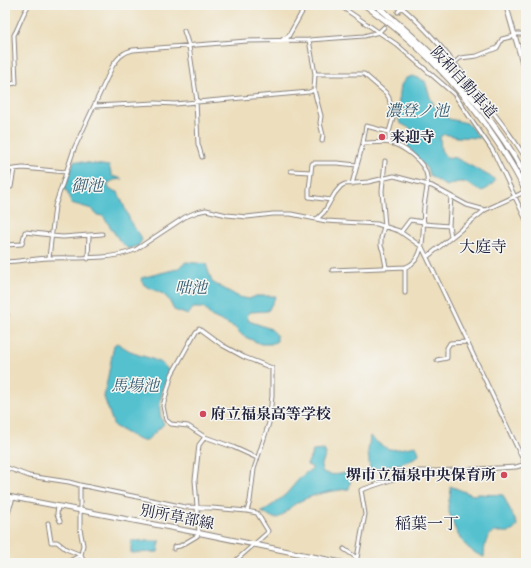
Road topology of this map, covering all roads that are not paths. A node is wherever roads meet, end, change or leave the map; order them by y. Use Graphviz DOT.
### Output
graph roads {
  1 [pos="29,5"];
  2 [pos="306,5"];
  3 [pos="339,5"];
  4 [pos="365,5"];
  5 [pos="376,5"];
  6 [pos="506,5"];
  7 [pos="400,6"];
  8 [pos="398,12"];
  9 [pos="384,27"];
  10 [pos="184,31"];
  11 [pos="379,32"];
  12 [pos="526,34"];
  13 [pos="515,35"];
  14 [pos="280,40"];
  15 [pos="309,40"];
  16 [pos="189,46"];
  17 [pos="454,62"];
  18 [pos="450,67"];
  19 [pos="315,74"];
  20 [pos="526,75"];
  21 [pos="441,76"];
  22 [pos="436,79"];
  23 [pos="5,85"];
  24 [pos="314,90"];
  25 [pos="196,101"];
  26 [pos="95,106"];
  27 [pos="389,132"];
  28 [pos="322,141"];
  29 [pos="363,142"];
  30 [pos="389,142"];
  31 [pos="202,157"];
  32 [pos="526,159"];
  33 [pos="385,161"];
  34 [pos="357,165"];
  35 [pos="14,169"];
  36 [pos="5,170"];
  37 [pos="66,172"];
  38 [pos="291,172"];
  39 [pos="311,172"];
  40 [pos="526,177"];
  41 [pos="382,179"];
  42 [pos="352,184"];
  43 [pos="428,185"];
  44 [pos="11,187"];
  45 [pos="526,191"];
  46 [pos="451,197"];
  47 [pos="516,197"];
  48 [pos="331,200"];
  49 [pos="325,210"];
  50 [pos="484,210"];
  51 [pos="317,219"];
  52 [pos="526,220"];
  53 [pos="326,221"];
  54 [pos="424,223"];
  55 [pos="384,226"];
  56 [pos="449,226"];
  57 [pos="401,232"];
  58 [pos="102,234"];
  59 [pos="51,235"];
  60 [pos="89,235"];
  61 [pos="451,237"];
  62 [pos="5,245"];
  63 [pos="422,247"];
  64 [pos="427,257"];
  65 [pos="49,258"];
  66 [pos="88,259"];
  67 [pos="5,262"];
  68 [pos="386,267"];
  69 [pos="405,267"];
  70 [pos="332,270"];
  71 [pos="405,294"];
  72 [pos="467,342"];
  73 [pos="437,360"];
  74 [pos="205,437"];
  75 [pos="257,458"];
  76 [pos="526,465"];
  77 [pos="5,467"];
  78 [pos="80,485"];
  79 [pos="5,496"];
  80 [pos="13,498"];
  81 [pos="58,506"];
  82 [pos="197,508"];
  83 [pos="79,510"];
  84 [pos="247,511"];
  85 [pos="60,521"];
  86 [pos="5,522"];
  87 [pos="48,523"];
  88 [pos="198,533"];
  89 [pos="254,544"];
  90 [pos="174,549"];
  91 [pos="344,549"];
  92 [pos="81,555"];
  93 [pos="314,557"];
  94 [pos="357,558"];
  95 [pos="66,563"];
  96 [pos="84,563"];
  97 [pos="233,563"];
  98 [pos="315,563"];
  99 [pos="344,563"];
  100 [pos="358,563"];
  1 -- 23 [label="street"];
  2 -- 14 [label="street"];
  3 -- 11 [label="street"];
  4 -- 45 [label="highway, 阪和自動車道"];
  5 -- 40 [label="highway, 阪和自動車道"];
  6 -- 13 [label="main road"];
  7 -- 8 [label="street"];
  7 -- 17 [label="street"];
  9 -- 11 [label="street"];
  10 -- 16 [label="street"];
  11 -- 15 [label="street"];
  11 -- 22 [label="street"];
  12 -- 13 [label="street"];
  13 -- 17 [label="street"];
  13 -- 20 [label="main road"];
  14 -- 15 [label="street"];
  14 -- 16 [label="street"];
  15 -- 19 [label="street"];
  16 -- 25 [label="street"];
  16 -- 26 [label="street"];
  17 -- 18 [label="street"];
  17 -- 32 [label="street"];
  19 -- 24 [label="street"];
  19 -- 27 [label="street"];
  21 -- 22 [label="street"];
  22 -- 47 [label="street"];
  24 -- 25 [label="street"];
  24 -- 28 [label="street"];
  25 -- 26 [label="street"];
  25 -- 31 [label="street"];
  26 -- 37 [label="street"];
  27 -- 29 [label="street"];
  27 -- 30 [label="street"];
  29 -- 30 [label="street"];
  29 -- 34 [label="street"];
  30 -- 43 [label="street"];
  33 -- 41 [label="street"];
  34 -- 39 [label="street"];
  34 -- 42 [label="street"];
  35 -- 36 [label="street"];
  35 -- 37 [label="street"];
  35 -- 44 [label="street"];
  37 -- 59 [label="street"];
  38 -- 39 [label="street"];
  39 -- 48 [label="street"];
  41 -- 42 [label="street"];
  41 -- 43 [label="street"];
  41 -- 55 [label="street"];
  42 -- 48 [label="street"];
  43 -- 46 [label="street"];
  43 -- 54 [label="street"];
  45 -- 47 [label="street, bridge"];
  46 -- 50 [label="street"];
  46 -- 56 [label="street"];
  47 -- 50 [label="street"];
  47 -- 52 [label="street"];
  48 -- 49 [label="street"];
  49 -- 51 [label="street"];
  49 -- 53 [label="street"];
  50 -- 61 [label="street"];
  51 -- 53 [label="street"];
  51 -- 66 [label="street"];
  53 -- 55 [label="street"];
  54 -- 56 [label="street"];
  54 -- 57 [label="street"];
  54 -- 63 [label="street"];
  55 -- 57 [label="street"];
  55 -- 68 [label="street"];
  56 -- 61 [label="street"];
  57 -- 63 [label="street"];
  58 -- 60 [label="street"];
  59 -- 60 [label="street"];
  59 -- 62 [label="street"];
  59 -- 65 [label="street"];
  60 -- 66 [label="street"];
  61 -- 64 [label="street"];
  63 -- 64 [label="street"];
  63 -- 69 [label="street"];
  64 -- 72 [label="street"];
  65 -- 66 [label="street"];
  65 -- 67 [label="street"];
  68 -- 69 [label="street"];
  68 -- 70 [label="street"];
  69 -- 71 [label="street"];
  72 -- 73 [label="street"];
  72 -- 76 [label="street"];
  74 -- 75 [label="street"];
  74 -- 75 [label="street"];
  74 -- 82 [label="street"];
  75 -- 84 [label="street"];
  76 -- 94 [label="street"];
  77 -- 78 [label="street"];
  78 -- 82 [label="street"];
  78 -- 83 [label="street"];
  79 -- 80 [label="main road, 別所草部線"];
  80 -- 81 [label="main road, 別所草部線"];
  80 -- 86 [label="street"];
  81 -- 83 [label="main road, 別所草部線"];
  81 -- 85 [label="street"];
  82 -- 84 [label="street"];
  82 -- 88 [label="street"];
  83 -- 88 [label="main road, 別所草部線"];
  83 -- 92 [label="street"];
  84 -- 89 [label="street"];
  87 -- 92 [label="street"];
  88 -- 89 [label="main road, 別所草部線"];
  88 -- 90 [label="street"];
  89 -- 93 [label="main road, 別所草部線"];
  89 -- 97 [label="street"];
  91 -- 94 [label="street"];
  92 -- 95 [label="street"];
  92 -- 96 [label="street"];
  93 -- 98 [label="street"];
  93 -- 99 [label="main road, 別所草部線"];
  94 -- 100 [label="street"];
}
